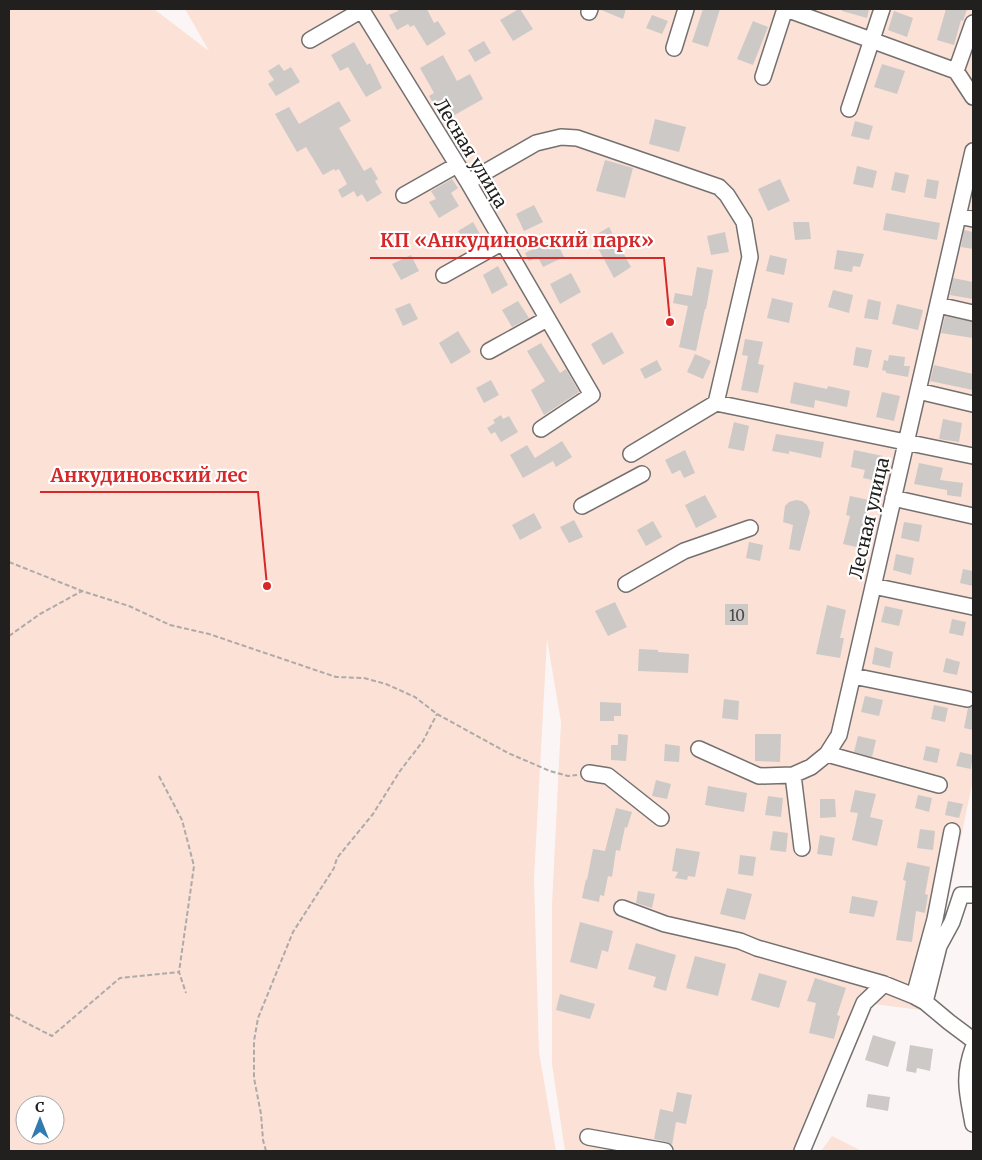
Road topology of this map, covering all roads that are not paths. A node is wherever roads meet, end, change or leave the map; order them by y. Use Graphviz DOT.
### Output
graph roads {
  1 [pos="361,9"];
  2 [pos="686,9"];
  3 [pos="785,9"];
  4 [pos="882,9"];
  5 [pos="973,23"];
  6 [pos="310,40"];
  7 [pos="872,40"];
  8 [pos="674,48"];
  9 [pos="956,71"];
  10 [pos="763,77"];
  11 [pos="973,97"];
  12 [pos="849,110"];
  13 [pos="973,151"];
  14 [pos="457,165"];
  15 [pos="468,182"];
  16 [pos="404,195"];
  17 [pos="958,216"];
  18 [pos="973,220"];
  19 [pos="503,242"];
  20 [pos="444,275"];
  21 [pos="938,305"];
  22 [pos="973,313"];
  23 [pos="547,319"];
  24 [pos="489,351"];
  25 [pos="918,391"];
  26 [pos="716,403"];
  27 [pos="973,404"];
  28 [pos="541,429"];
  29 [pos="906,443"];
  30 [pos="631,454"];
  31 [pos="973,456"];
  32 [pos="642,474"];
  33 [pos="893,498"];
  34 [pos="582,506"];
  35 [pos="973,516"];
  36 [pos="750,528"];
  37 [pos="626,584"];
  38 [pos="873,586"];
  39 [pos="973,607"];
  40 [pos="853,676"];
  41 [pos="967,699"];
  42 [pos="698,750"];
  43 [pos="827,754"];
  44 [pos="589,773"];
  45 [pos="793,775"];
  46 [pos="939,785"];
  47 [pos="661,818"];
  48 [pos="952,831"];
  49 [pos="802,848"];
  50 [pos="940,895"];
  51 [pos="967,895"];
  52 [pos="622,908"];
  53 [pos="884,984"];
  54 [pos="920,999"];
  55 [pos="973,1040"];
  56 [pos="973,1048"];
  57 [pos="973,1124"];
  58 [pos="588,1137"];
  59 [pos="665,1151"];
  60 [pos="802,1151"];
  1 -- 6 [label="street"];
  1 -- 14 [label="street, Лесная улица"];
  2 -- 8 [label="street"];
  3 -- 7 [label="street"];
  3 -- 10 [label="street"];
  4 -- 7 [label="street"];
  5 -- 9 [label="street"];
  7 -- 9 [label="street"];
  7 -- 12 [label="street"];
  9 -- 11 [label="street"];
  13 -- 17 [label="street, Лесная улица"];
  14 -- 15 [label="street, Лесная улица"];
  14 -- 16 [label="street"];
  15 -- 19 [label="street, Лесная улица"];
  15 -- 26 [label="street"];
  17 -- 18 [label="street"];
  17 -- 21 [label="street, Лесная улица"];
  19 -- 20 [label="street"];
  19 -- 23 [label="street, Лесная улица"];
  21 -- 22 [label="street"];
  21 -- 25 [label="street, Лесная улица"];
  23 -- 24 [label="street"];
  23 -- 28 [label="street, Лесная улица"];
  25 -- 27 [label="street"];
  25 -- 29 [label="street, Лесная улица"];
  26 -- 29 [label="street"];
  26 -- 30 [label="street"];
  29 -- 31 [label="street"];
  29 -- 33 [label="street, Лесная улица"];
  32 -- 34 [label="street"];
  33 -- 35 [label="street"];
  33 -- 38 [label="street, Лесная улица"];
  36 -- 37 [label="street"];
  38 -- 39 [label="street"];
  38 -- 40 [label="street, Лесная улица"];
  40 -- 41 [label="street"];
  40 -- 43 [label="street, Лесная улица"];
  42 -- 45 [label="street, Лесная улица"];
  43 -- 45 [label="street, Лесная улица"];
  43 -- 46 [label="street"];
  44 -- 47 [label="street"];
  45 -- 49 [label="street"];
  48 -- 50 [label="street"];
  50 -- 51 [label="street"];
  50 -- 54 [label="street"];
  51 -- 54 [label="street"];
  52 -- 53 [label="street"];
  53 -- 54 [label="street"];
  53 -- 60 [label="street"];
  54 -- 55 [label="street"];
  56 -- 57 [label="street"];
  58 -- 59 [label="street"];
}
